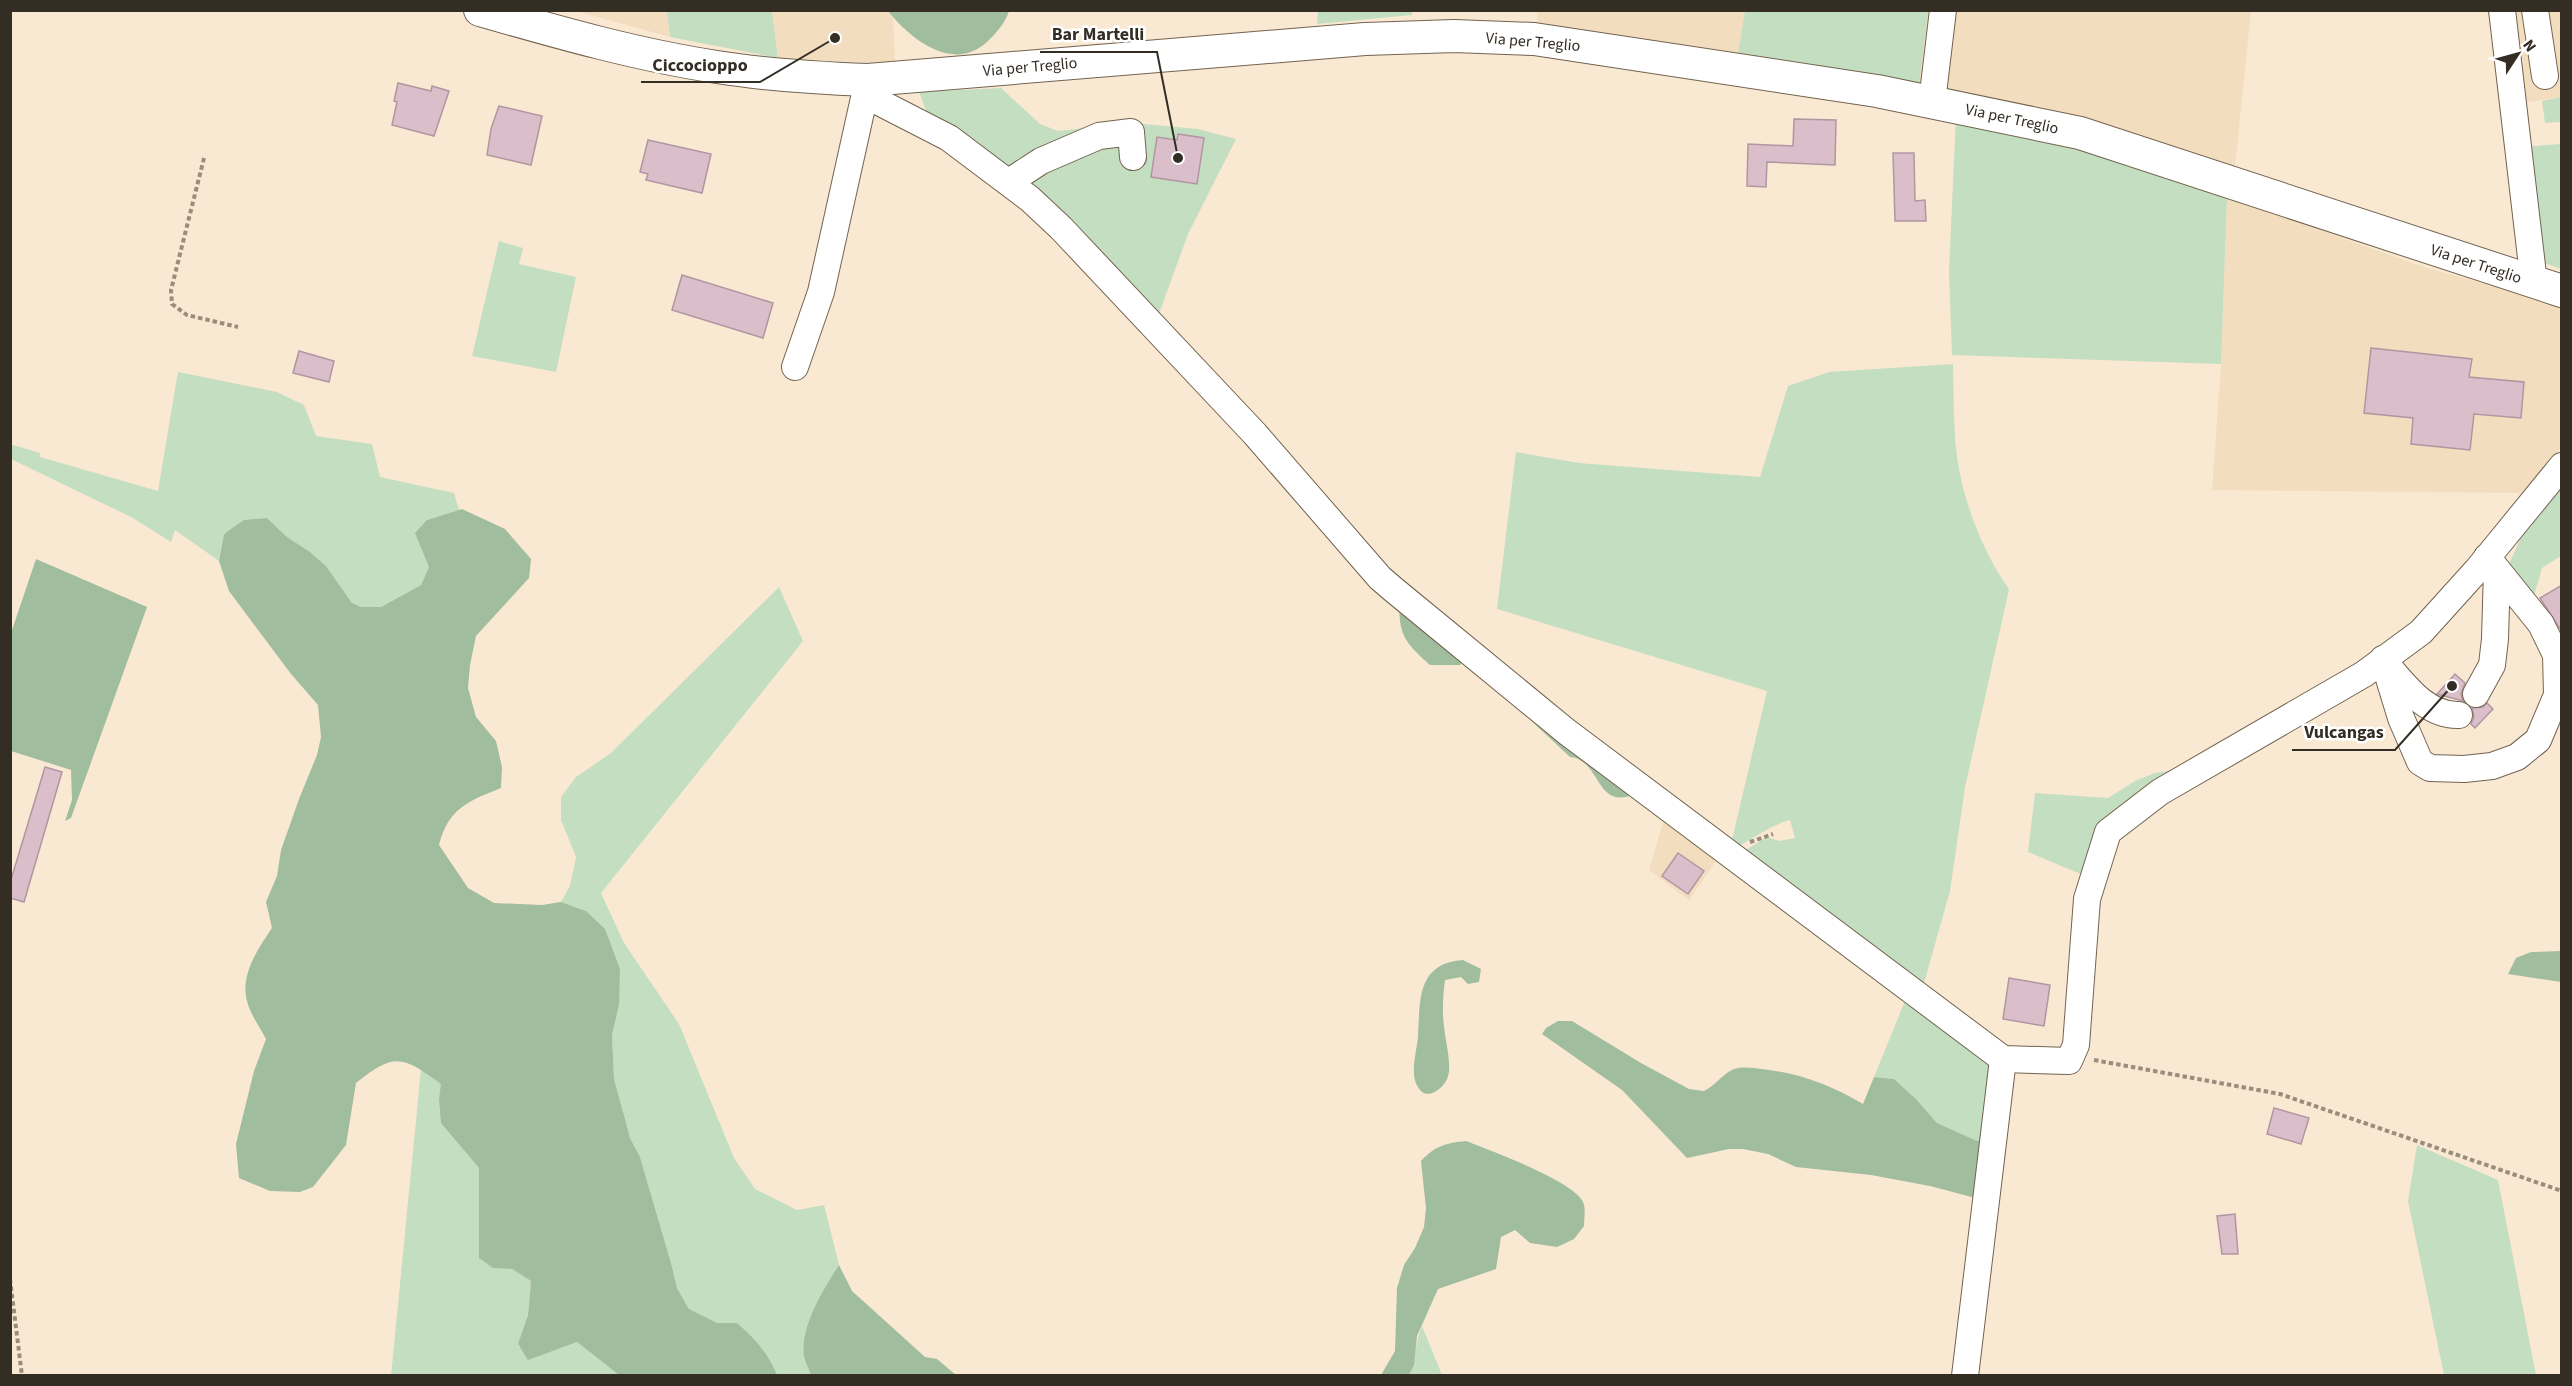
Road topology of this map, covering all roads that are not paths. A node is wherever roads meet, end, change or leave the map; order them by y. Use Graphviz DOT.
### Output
graph roads {
  1 [pos="480,10"];
  2 [pos="1943,10"];
  3 [pos="2502,10"];
  4 [pos="2535,10"];
  5 [pos="2545,76"];
  6 [pos="868,80"];
  7 [pos="1932,102"];
  8 [pos="1133,157"];
  9 [pos="1008,182"];
  10 [pos="2548,287"];
  11 [pos="795,367"];
  12 [pos="2562,466"];
  13 [pos="2492,564"];
  14 [pos="2384,660"];
  15 [pos="2476,694"];
  16 [pos="2459,714"];
  17 [pos="2003,1059"];
  18 [pos="1965,1376"];
  1 -- 6 [label="main road, Via per Treglio"];
  2 -- 7 [label="street"];
  3 -- 10 [label="street"];
  4 -- 5 [label="street"];
  6 -- 7 [label="main road, Via per Treglio"];
  6 -- 9 [label="street"];
  6 -- 11 [label="street"];
  7 -- 10 [label="main road, Via per Treglio"];
  8 -- 9 [label="street"];
  9 -- 17 [label="street"];
  12 -- 13 [label="street"];
  13 -- 14 [label="street"];
  13 -- 14 [label="street"];
  13 -- 15 [label="street"];
  14 -- 16 [label="street"];
  14 -- 17 [label="street"];
  17 -- 18 [label="street"];
}
